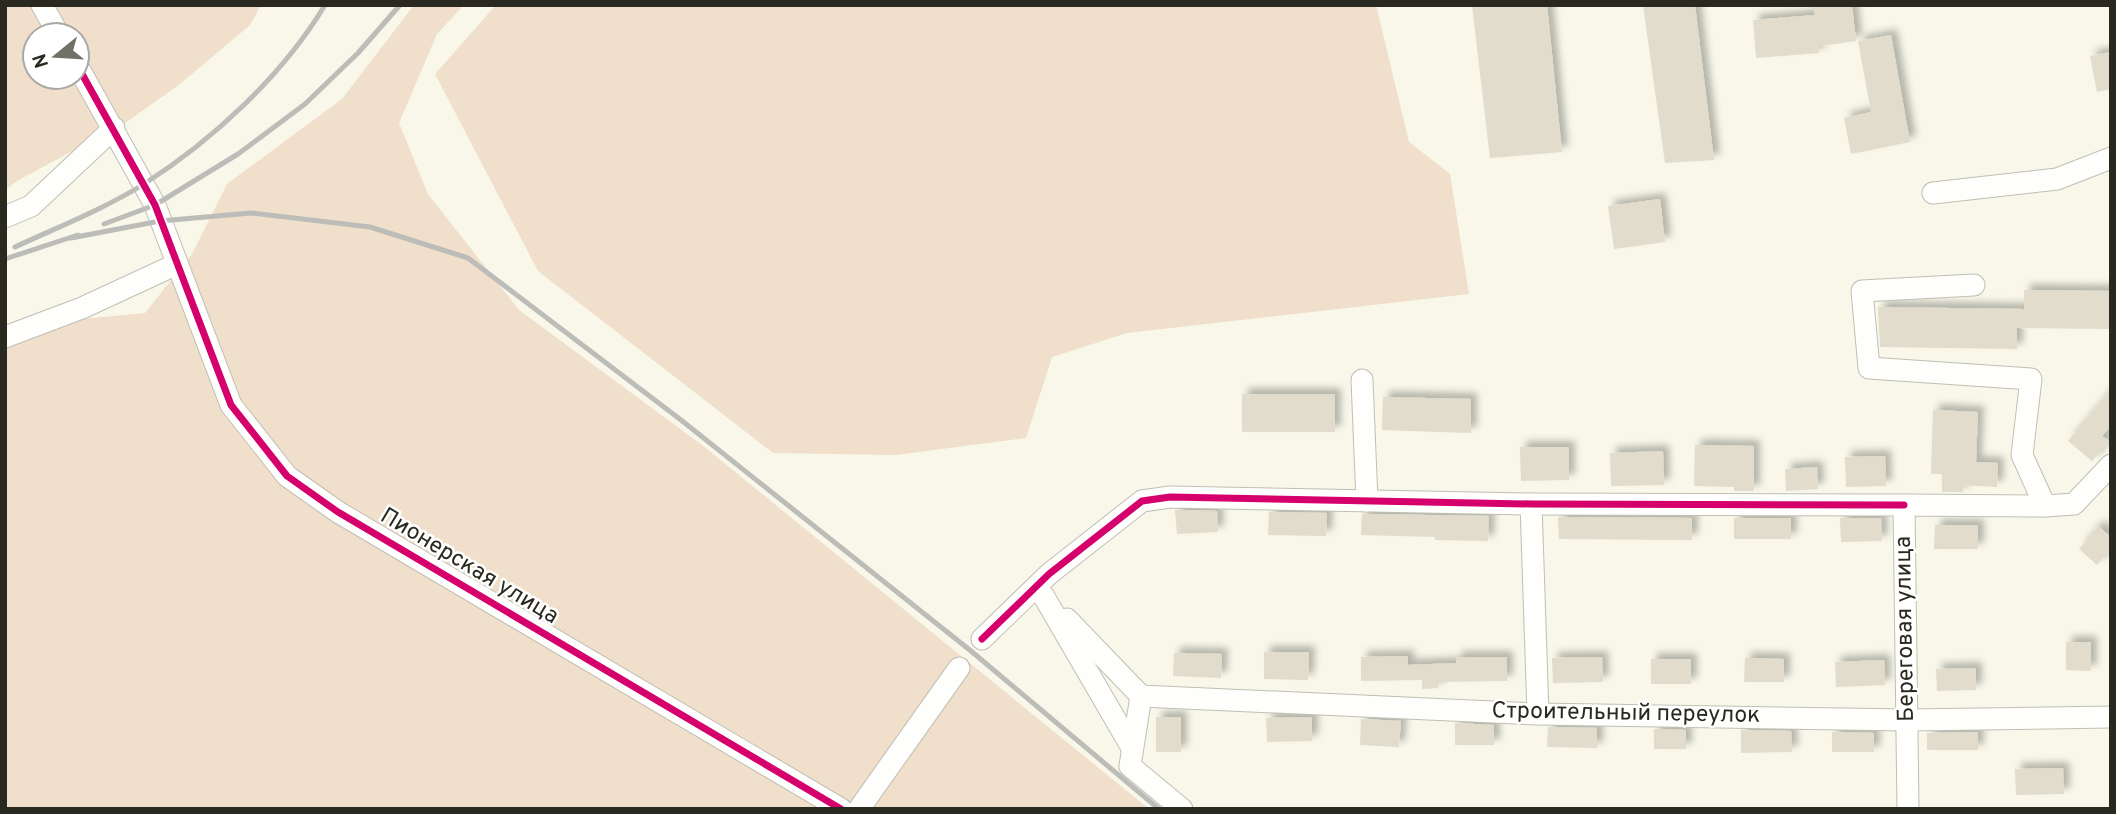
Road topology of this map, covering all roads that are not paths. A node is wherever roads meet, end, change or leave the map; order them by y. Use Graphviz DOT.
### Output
graph roads {
  1 [pos="42,5"];
  2 [pos="51,21"];
  3 [pos="91,89"];
  4 [pos="114,128"];
  5 [pos="2111,159"];
  6 [pos="1933,193"];
  7 [pos="5,217"];
  8 [pos="177,264"];
  9 [pos="1974,285"];
  10 [pos="5,337"];
  11 [pos="1362,380"];
  12 [pos="2111,465"];
  13 [pos="1367,501"];
  14 [pos="1531,504"];
  15 [pos="1904,505"];
  16 [pos="2045,506"];
  17 [pos="1039,591"];
  18 [pos="982,639"];
  19 [pos="958,668"];
  20 [pos="1141,696"];
  21 [pos="1538,713"];
  22 [pos="2111,717"];
  23 [pos="1908,720"];
  24 [pos="1132,748"];
  25 [pos="841,809"];
  26 [pos="859,809"];
  27 [pos="1182,809"];
  28 [pos="1908,809"];
  1 -- 2 [label="street"];
  3 -- 4 [label="street, Пионерская улица"];
  4 -- 7 [label="street"];
  4 -- 8 [label="street, Пионерская улица"];
  5 -- 6 [label="street"];
  8 -- 10 [label="street"];
  8 -- 25 [label="street, Пионерская улица"];
  9 -- 16 [label="street"];
  11 -- 13 [label="street"];
  12 -- 16 [label="street, Береговая улица"];
  13 -- 14 [label="street"];
  13 -- 17 [label="street"];
  14 -- 15 [label="street"];
  14 -- 21 [label="street"];
  15 -- 16 [label="street, Береговая улица"];
  15 -- 23 [label="street, Береговая улица"];
  17 -- 18 [label="street"];
  17 -- 20 [label="street"];
  17 -- 24 [label="street"];
  19 -- 26 [label="street"];
  20 -- 21 [label="street, Строительный переулок"];
  20 -- 24 [label="street"];
  21 -- 23 [label="street, Строительный переулок"];
  22 -- 23 [label="street, Строительный переулок"];
  23 -- 28 [label="street, Береговая улица"];
  24 -- 27 [label="street"];
}
